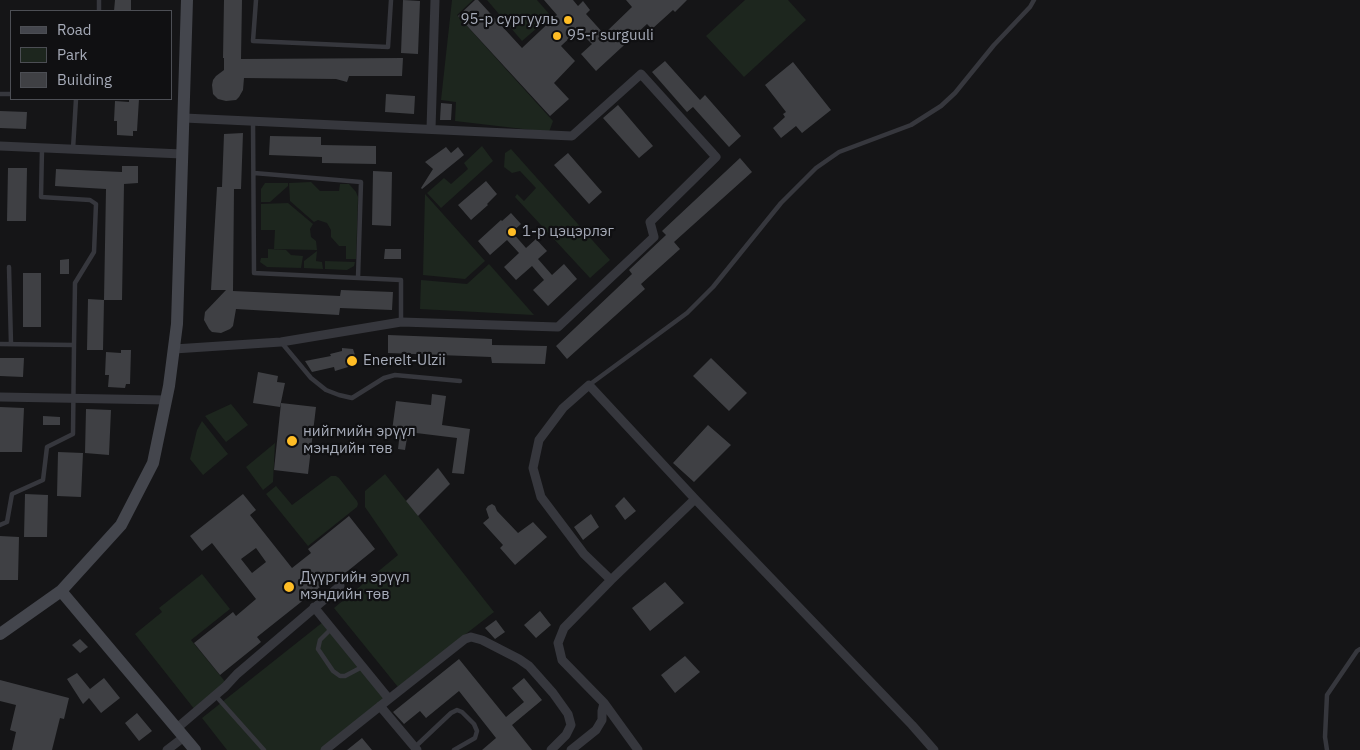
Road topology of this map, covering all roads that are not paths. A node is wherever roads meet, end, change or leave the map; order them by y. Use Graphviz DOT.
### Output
graph roads {
  1 [pos="187,0"];
  2 [pos="256,0"];
  3 [pos="391,0"];
  4 [pos="435,0"];
  5 [pos="1034,0"];
  6 [pos="76,100"];
  7 [pos="184,118"];
  8 [pos="253,121"];
  9 [pos="431,129"];
  10 [pos="0,146"];
  11 [pos="42,148"];
  12 [pos="72,150"];
  13 [pos="182,154"];
  14 [pos="254,173"];
  15 [pos="9,267"];
  16 [pos="358,278"];
  17 [pos="402,322"];
  18 [pos="281,342"];
  19 [pos="0,344"];
  20 [pos="11,344"];
  21 [pos="74,345"];
  22 [pos="174,349"];
  23 [pos="460,381"];
  24 [pos="589,385"];
  25 [pos="0,397"];
  26 [pos="72,399"];
  27 [pos="166,400"];
  28 [pos="695,499"];
  29 [pos="0,525"];
  30 [pos="611,580"];
  31 [pos="340,586"];
  32 [pos="61,591"];
  33 [pos="314,607"];
  34 [pos="331,629"];
  35 [pos="0,634"];
  36 [pos="1360,649"];
  37 [pos="362,667"];
  38 [pos="215,695"];
  39 [pos="390,699"];
  40 [pos="604,703"];
  41 [pos="380,706"];
  42 [pos="180,732"];
  43 [pos="416,748"];
  44 [pos="168,750"];
  45 [pos="195,750"];
  46 [pos="264,750"];
  47 [pos="325,750"];
  48 [pos="454,750"];
  49 [pos="551,750"];
  50 [pos="571,750"];
  51 [pos="638,750"];
  52 [pos="934,750"];
  53 [pos="1327,750"];
  1 -- 7 [label="main road"];
  2 -- 3 [label="lane"];
  4 -- 9 [label="street"];
  5 -- 24 [label="lane"];
  6 -- 12 [label="lane"];
  7 -- 8 [label="street"];
  7 -- 13 [label="main road"];
  8 -- 9 [label="street"];
  8 -- 14 [label="lane"];
  9 -- 17 [label="street"];
  10 -- 11 [label="street"];
  11 -- 12 [label="street"];
  11 -- 21 [label="lane"];
  12 -- 13 [label="street"];
  13 -- 22 [label="main road"];
  14 -- 16 [label="lane"];
  14 -- 16 [label="lane"];
  15 -- 20 [label="lane"];
  16 -- 17 [label="lane"];
  17 -- 18 [label="street"];
  18 -- 22 [label="street"];
  18 -- 23 [label="lane"];
  19 -- 20 [label="lane"];
  20 -- 21 [label="lane"];
  21 -- 26 [label="lane"];
  22 -- 27 [label="main road"];
  24 -- 28 [label="street"];
  24 -- 30 [label="street"];
  25 -- 26 [label="street"];
  26 -- 27 [label="street"];
  26 -- 29 [label="lane"];
  27 -- 32 [label="main road"];
  28 -- 30 [label="street"];
  28 -- 52 [label="street"];
  30 -- 40 [label="street"];
  31 -- 33 [label="street"];
  32 -- 35 [label="main road"];
  32 -- 42 [label="main road"];
  33 -- 34 [label="street"];
  33 -- 38 [label="street"];
  34 -- 37 [label="street"];
  34 -- 37 [label="lane"];
  36 -- 53 [label="lane"];
  37 -- 39 [label="street"];
  38 -- 42 [label="street"];
  38 -- 46 [label="lane"];
  39 -- 41 [label="street"];
  39 -- 49 [label="street"];
  40 -- 50 [label="street"];
  40 -- 51 [label="street"];
  41 -- 43 [label="street"];
  41 -- 47 [label="street"];
  42 -- 44 [label="street"];
  42 -- 45 [label="main road"];
  43 -- 48 [label="lane"];
}
